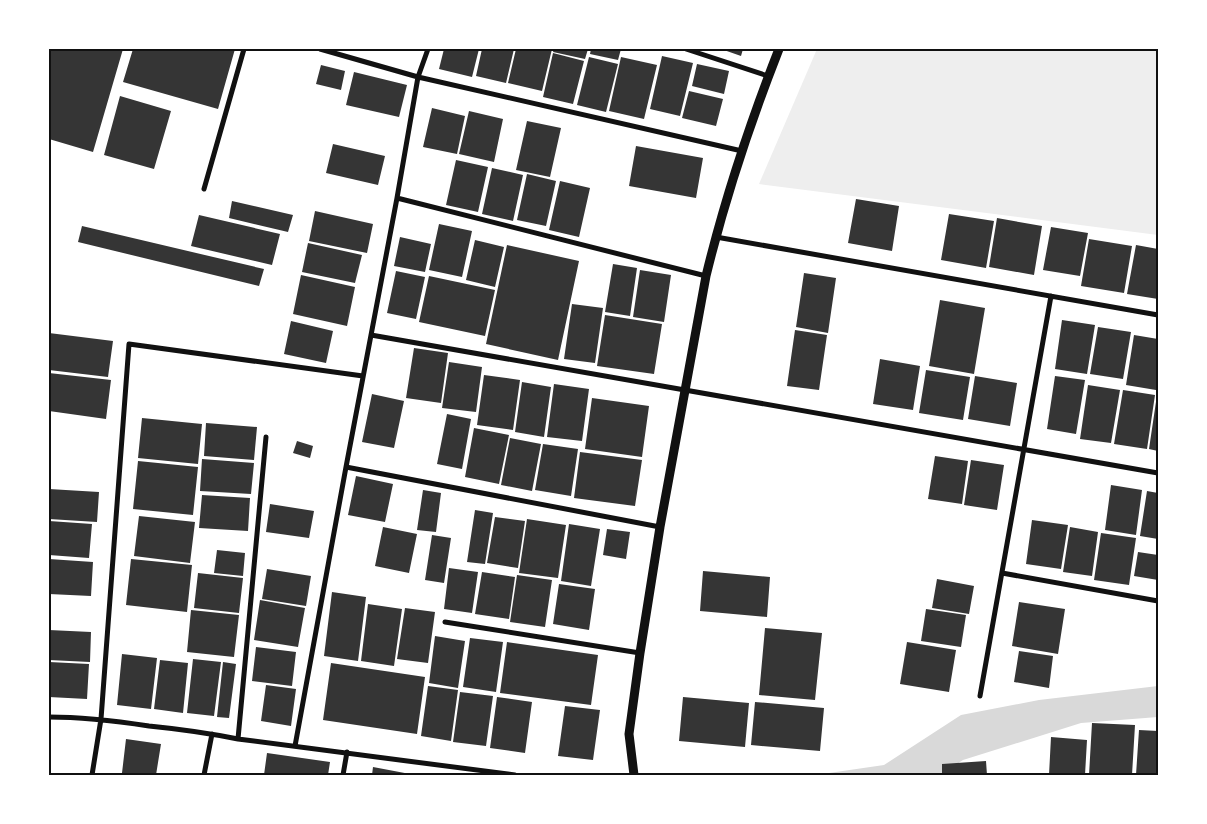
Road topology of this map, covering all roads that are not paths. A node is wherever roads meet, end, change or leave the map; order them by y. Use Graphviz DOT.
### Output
graph roads {
  1 [pos="244,49"];
  2 [pos="320,49"];
  3 [pos="428,49"];
  4 [pos="686,49"];
  5 [pos="779,49"];
  6 [pos="768,76"];
  7 [pos="418,77"];
  8 [pos="742,151"];
  9 [pos="204,189"];
  10 [pos="397,198"];
  11 [pos="716,237"];
  12 [pos="706,276"];
  13 [pos="1051,296"];
  14 [pos="1158,315"];
  15 [pos="371,334"];
  16 [pos="363,376"];
  17 [pos="684,389"];
  18 [pos="266,437"];
  19 [pos="1024,449"];
  20 [pos="346,467"];
  21 [pos="1158,473"];
  22 [pos="660,527"];
  23 [pos="1002,573"];
  24 [pos="1158,601"];
  25 [pos="445,622"];
  26 [pos="640,653"];
  27 [pos="980,696"];
  28 [pos="49,717"];
  29 [pos="101,719"];
  30 [pos="212,734"];
  31 [pos="238,739"];
  32 [pos="295,746"];
  33 [pos="347,752"];
  34 [pos="92,775"];
  35 [pos="204,775"];
  36 [pos="343,775"];
  37 [pos="515,775"];
  38 [pos="634,775"];
  1 -- 9 [label="street"];
  2 -- 7 [label="street"];
  3 -- 7 [label="street"];
  4 -- 6 [label="street"];
  5 -- 6 [label="street"];
  6 -- 8 [label="street"];
  7 -- 8 [label="street"];
  7 -- 10 [label="street"];
  8 -- 11 [label="street"];
  10 -- 12 [label="street"];
  10 -- 15 [label="street"];
  11 -- 12 [label="street"];
  11 -- 13 [label="street"];
  12 -- 17 [label="street"];
  13 -- 14 [label="street"];
  13 -- 19 [label="street"];
  15 -- 16 [label="street"];
  15 -- 17 [label="street"];
  16 -- 20 [label="street"];
  16 -- 29 [label="street"];
  17 -- 19 [label="street"];
  17 -- 22 [label="street"];
  18 -- 31 [label="street"];
  19 -- 21 [label="street"];
  19 -- 23 [label="street"];
  20 -- 22 [label="street"];
  20 -- 32 [label="street"];
  22 -- 26 [label="street"];
  23 -- 24 [label="street"];
  23 -- 27 [label="street"];
  25 -- 26 [label="street"];
  26 -- 38 [label="street"];
  28 -- 29 [label="street"];
  29 -- 30 [label="street"];
  29 -- 34 [label="street"];
  30 -- 31 [label="street"];
  30 -- 35 [label="street"];
  31 -- 32 [label="street"];
  32 -- 33 [label="street"];
  33 -- 36 [label="street"];
  33 -- 37 [label="street"];
}
